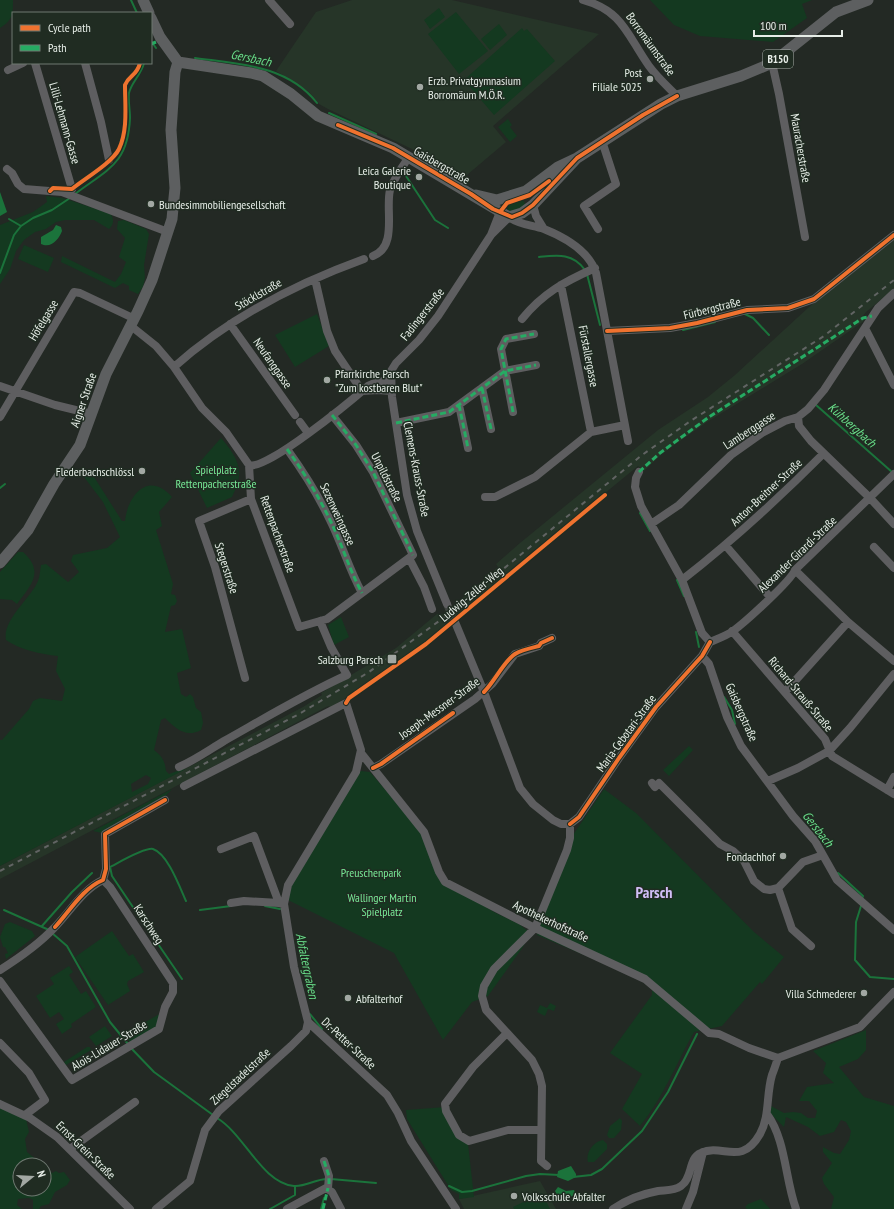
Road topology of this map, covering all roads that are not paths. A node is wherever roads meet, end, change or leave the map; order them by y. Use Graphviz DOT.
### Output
graph roads {
  1 [pos="269,0"];
  2 [pos="583,0"];
  3 [pos="868,0"];
  4 [pos="152,23"];
  5 [pos="290,24"];
  6 [pos="178,62"];
  7 [pos="772,63"];
  8 [pos="21,64"];
  9 [pos="35,64"];
  10 [pos="85,64"];
  11 [pos="8,70"];
  12 [pos="676,96"];
  13 [pos="602,141"];
  14 [pos="409,157"];
  15 [pos="577,158"];
  16 [pos="109,160"];
  17 [pos="7,169"];
  18 [pos="72,189"];
  19 [pos="471,194"];
  20 [pos="526,198"];
  21 [pos="504,215"];
  22 [pos="544,229"];
  23 [pos="598,229"];
  24 [pos="168,232"];
  25 [pos="894,236"];
  26 [pos="805,237"];
  27 [pos="373,256"];
  28 [pos="364,259"];
  29 [pos="595,268"];
  30 [pos="314,279"];
  31 [pos="561,285"];
  32 [pos="894,293"];
  33 [pos="522,319"];
  34 [pos="133,322"];
  35 [pos="230,324"];
  36 [pos="865,328"];
  37 [pos="608,331"];
  38 [pos="534,334"];
  39 [pos="536,365"];
  40 [pos="174,367"];
  41 [pos="505,371"];
  42 [pos="390,380"];
  43 [pos="894,385"];
  44 [pos="0,386"];
  45 [pos="482,388"];
  46 [pos="362,391"];
  47 [pos="391,391"];
  48 [pos="14,392"];
  49 [pos="459,405"];
  50 [pos="513,412"];
  51 [pos="92,414"];
  52 [pos="295,415"];
  53 [pos="332,415"];
  54 [pos="0,417"];
  55 [pos="798,418"];
  56 [pos="300,422"];
  57 [pos="396,423"];
  58 [pos="625,425"];
  59 [pos="491,429"];
  60 [pos="591,432"];
  61 [pos="308,433"];
  62 [pos="628,441"];
  63 [pos="468,448"];
  64 [pos="287,449"];
  65 [pos="823,454"];
  66 [pos="249,466"];
  67 [pos="638,472"];
  68 [pos="893,475"];
  69 [pos="485,497"];
  70 [pos="870,498"];
  71 [pos="251,499"];
  72 [pos="651,524"];
  73 [pos="894,524"];
  74 [pos="726,546"];
  75 [pos="874,547"];
  76 [pos="411,556"];
  77 [pos="0,563"];
  78 [pos="894,566"];
  79 [pos="796,570"];
  80 [pos="682,580"];
  81 [pos="362,593"];
  82 [pos="770,597"];
  83 [pos="447,604"];
  84 [pos="432,610"];
  85 [pos="320,621"];
  86 [pos="455,622"];
  87 [pos="848,622"];
  88 [pos="732,631"];
  89 [pos="552,638"];
  90 [pos="710,642"];
  91 [pos="702,656"];
  92 [pos="894,661"];
  93 [pos="894,674"];
  94 [pos="245,678"];
  95 [pos="484,692"];
  96 [pos="785,692"];
  97 [pos="829,751"];
  98 [pos="361,753"];
  99 [pos="179,767"];
  100 [pos="373,768"];
  101 [pos="356,772"];
  102 [pos="894,777"];
  103 [pos="771,780"];
  104 [pos="652,783"];
  105 [pos="184,786"];
  106 [pos="890,792"];
  107 [pos="165,800"];
  108 [pos="570,824"];
  109 [pos="221,849"];
  110 [pos="823,855"];
  111 [pos="103,880"];
  112 [pos="778,888"];
  113 [pos="231,903"];
  114 [pos="282,904"];
  115 [pos="535,928"];
  116 [pos="894,930"];
  117 [pos="811,946"];
  118 [pos="0,970"];
  119 [pos="0,981"];
  120 [pos="173,983"];
  121 [pos="894,992"];
  122 [pos="308,1022"];
  123 [pos="507,1033"];
  124 [pos="0,1043"];
  125 [pos="778,1058"];
  126 [pos="135,1102"];
  127 [pos="0,1104"];
  128 [pos="767,1114"];
  129 [pos="25,1115"];
  130 [pos="541,1130"];
  131 [pos="70,1149"];
  132 [pos="703,1152"];
  133 [pos="324,1161"];
  134 [pos="546,1166"];
  135 [pos="328,1183"];
  136 [pos="130,1209"];
  137 [pos="156,1209"];
  138 [pos="287,1209"];
  139 [pos="341,1209"];
  140 [pos="456,1209"];
  141 [pos="613,1209"];
  142 [pos="686,1209"];
  143 [pos="796,1209"];
  1 -- 5 [label="street"];
  2 -- 12 [label="street, Borromäumstraße"];
  3 -- 7 [label="main road, B150"];
  4 -- 6 [label="main road"];
  6 -- 14 [label="main road, Gaisbergstraße / B150"];
  6 -- 24 [label="main road, Aigner Straße"];
  7 -- 12 [label="main road, B150"];
  7 -- 26 [label="street, Mauracherstraße"];
  8 -- 11 [label="street"];
  9 -- 18 [label="street, Lilli-Lehmann-Gasse"];
  10 -- 16 [label="street"];
  12 -- 13 [label="main road, B150"];
  13 -- 15 [label="main road, B150"];
  13 -- 23 [label="street"];
  14 -- 19 [label="main road, Gaisbergstraße / B150"];
  14 -- 27 [label="street"];
  15 -- 20 [label="main road, B150"];
  15 -- 20 [label="main road, B150"];
  17 -- 24 [label="street"];
  19 -- 20 [label="main road, Gaisbergstraße / B150"];
  19 -- 21 [label="main road, Gaisbergstraße / B150"];
  20 -- 21 [label="main road"];
  20 -- 21 [label="main road, B150"];
  20 -- 22 [label="street"];
  21 -- 22 [label="street, Gaisbergstraße"];
  21 -- 42 [label="street, Fadingerstraße"];
  22 -- 29 [label="street, Gaisbergstraße"];
  24 -- 34 [label="main road, Aigner Straße"];
  25 -- 37 [label="street, Fürbergstraße"];
  28 -- 30 [label="street, Stöcklstraße"];
  29 -- 31 [label="street"];
  29 -- 37 [label="street, Gaisbergstraße"];
  30 -- 35 [label="street, Stöcklstraße"];
  30 -- 46 [label="street"];
  31 -- 33 [label="street"];
  31 -- 60 [label="street, Fürstallergasse"];
  32 -- 36 [label="street"];
  34 -- 40 [label="street"];
  34 -- 48 [label="street, Höfelgasse"];
  34 -- 51 [label="main road, Aigner Straße"];
  35 -- 40 [label="street, Stöcklstraße"];
  35 -- 52 [label="street, Neufanggasse"];
  36 -- 43 [label="street"];
  36 -- 55 [label="street"];
  37 -- 58 [label="street, Gaisbergstraße"];
  38 -- 41 [label="street"];
  39 -- 41 [label="street"];
  40 -- 66 [label="street"];
  41 -- 45 [label="street"];
  41 -- 50 [label="street"];
  42 -- 46 [label="street"];
  42 -- 47 [label="street, Clemens-Krauss-Straße"];
  44 -- 48 [label="street"];
  45 -- 49 [label="street"];
  45 -- 59 [label="street"];
  46 -- 47 [label="street"];
  46 -- 53 [label="street"];
  47 -- 57 [label="street, Clemens-Krauss-Straße"];
  48 -- 51 [label="street"];
  48 -- 54 [label="street, Höfelgasse"];
  49 -- 57 [label="street"];
  49 -- 63 [label="street"];
  51 -- 77 [label="main road, Aigner Straße"];
  53 -- 61 [label="street"];
  53 -- 76 [label="street, Unpildstraße"];
  55 -- 65 [label="street"];
  55 -- 72 [label="street, Lamberggasse"];
  56 -- 61 [label="street"];
  57 -- 83 [label="street, Clemens-Krauss-Straße"];
  58 -- 60 [label="street"];
  58 -- 62 [label="street, Gaisbergstraße"];
  60 -- 69 [label="street"];
  61 -- 64 [label="street"];
  64 -- 66 [label="street"];
  64 -- 81 [label="street, Sezenweingasse"];
  65 -- 70 [label="street"];
  65 -- 74 [label="street, Anton-Breitner-Straße"];
  66 -- 71 [label="street, Rettenpacherstraße"];
  67 -- 72 [label="street"];
  68 -- 70 [label="street, Alexander-Girardi-Straße"];
  70 -- 73 [label="street"];
  70 -- 79 [label="street, Alexander-Girardi-Straße"];
  71 -- 85 [label="street, Rettenpacherstraße"];
  71 -- 94 [label="street, Stegerstraße"];
  72 -- 80 [label="street"];
  74 -- 80 [label="street, Anton-Breitner-Straße"];
  74 -- 82 [label="street"];
  75 -- 78 [label="street"];
  76 -- 81 [label="street, Rettenpacherstraße"];
  76 -- 84 [label="street"];
  79 -- 82 [label="street, Alexander-Girardi-Straße"];
  79 -- 87 [label="street"];
  80 -- 90 [label="street"];
  81 -- 85 [label="street, Rettenpacherstraße"];
  82 -- 88 [label="street, Alexander-Girardi-Straße"];
  85 -- 99 [label="street"];
  86 -- 95 [label="street"];
  87 -- 92 [label="street"];
  87 -- 96 [label="street"];
  88 -- 90 [label="street, Alexander-Girardi-Straße"];
  88 -- 96 [label="street, Richard-Strauß-Straße"];
  89 -- 95 [label="street, Joseph-Messner-Straße"];
  90 -- 91 [label="street"];
  91 -- 103 [label="street, Gaisbergstraße"];
  91 -- 108 [label="street, Maria-Cebotari-Straße"];
  93 -- 97 [label="street"];
  95 -- 100 [label="street, Joseph-Messner-Straße"];
  95 -- 108 [label="street"];
  96 -- 97 [label="street, Richard-Strauß-Straße"];
  97 -- 103 [label="street"];
  97 -- 106 [label="street, Richard-Strauß-Straße"];
  98 -- 100 [label="street, Apothekerhofstraße"];
  98 -- 101 [label="street, Dr.-Petter-Straße"];
  98 -- 105 [label="street"];
  100 -- 101 [label="street"];
  100 -- 115 [label="street, Apothekerhofstraße"];
  101 -- 114 [label="street, Dr.-Petter-Straße"];
  102 -- 106 [label="street"];
  103 -- 110 [label="street, Gaisbergstraße"];
  104 -- 112 [label="street"];
  107 -- 111 [label="street"];
  108 -- 115 [label="street"];
  109 -- 114 [label="street"];
  110 -- 112 [label="street"];
  110 -- 116 [label="street, Gaisbergstraße"];
  111 -- 118 [label="street"];
  111 -- 120 [label="street, Karschweg"];
  112 -- 117 [label="street"];
  113 -- 114 [label="street"];
  114 -- 122 [label="street, Dr.-Petter-Straße"];
  115 -- 123 [label="street"];
  115 -- 125 [label="street, Apothekerhofstraße"];
  119 -- 120 [label="street, Alois-Lidauer-Straße"];
  121 -- 125 [label="street"];
  122 -- 137 [label="street, Ziegelstadelstraße"];
  122 -- 140 [label="street, Dr.-Petter-Straße"];
  123 -- 130 [label="street"];
  123 -- 130 [label="street"];
  124 -- 129 [label="street"];
  125 -- 128 [label="street"];
  126 -- 131 [label="street"];
  127 -- 129 [label="street, Ernst-Grein-Straße"];
  128 -- 132 [label="street"];
  128 -- 143 [label="street"];
  129 -- 131 [label="street, Ernst-Grein-Straße"];
  130 -- 134 [label="street"];
  131 -- 136 [label="street, Ernst-Grein-Straße"];
  132 -- 141 [label="street"];
  132 -- 142 [label="street"];
  133 -- 135 [label="street"];
  135 -- 138 [label="street"];
  135 -- 139 [label="street"];
}
